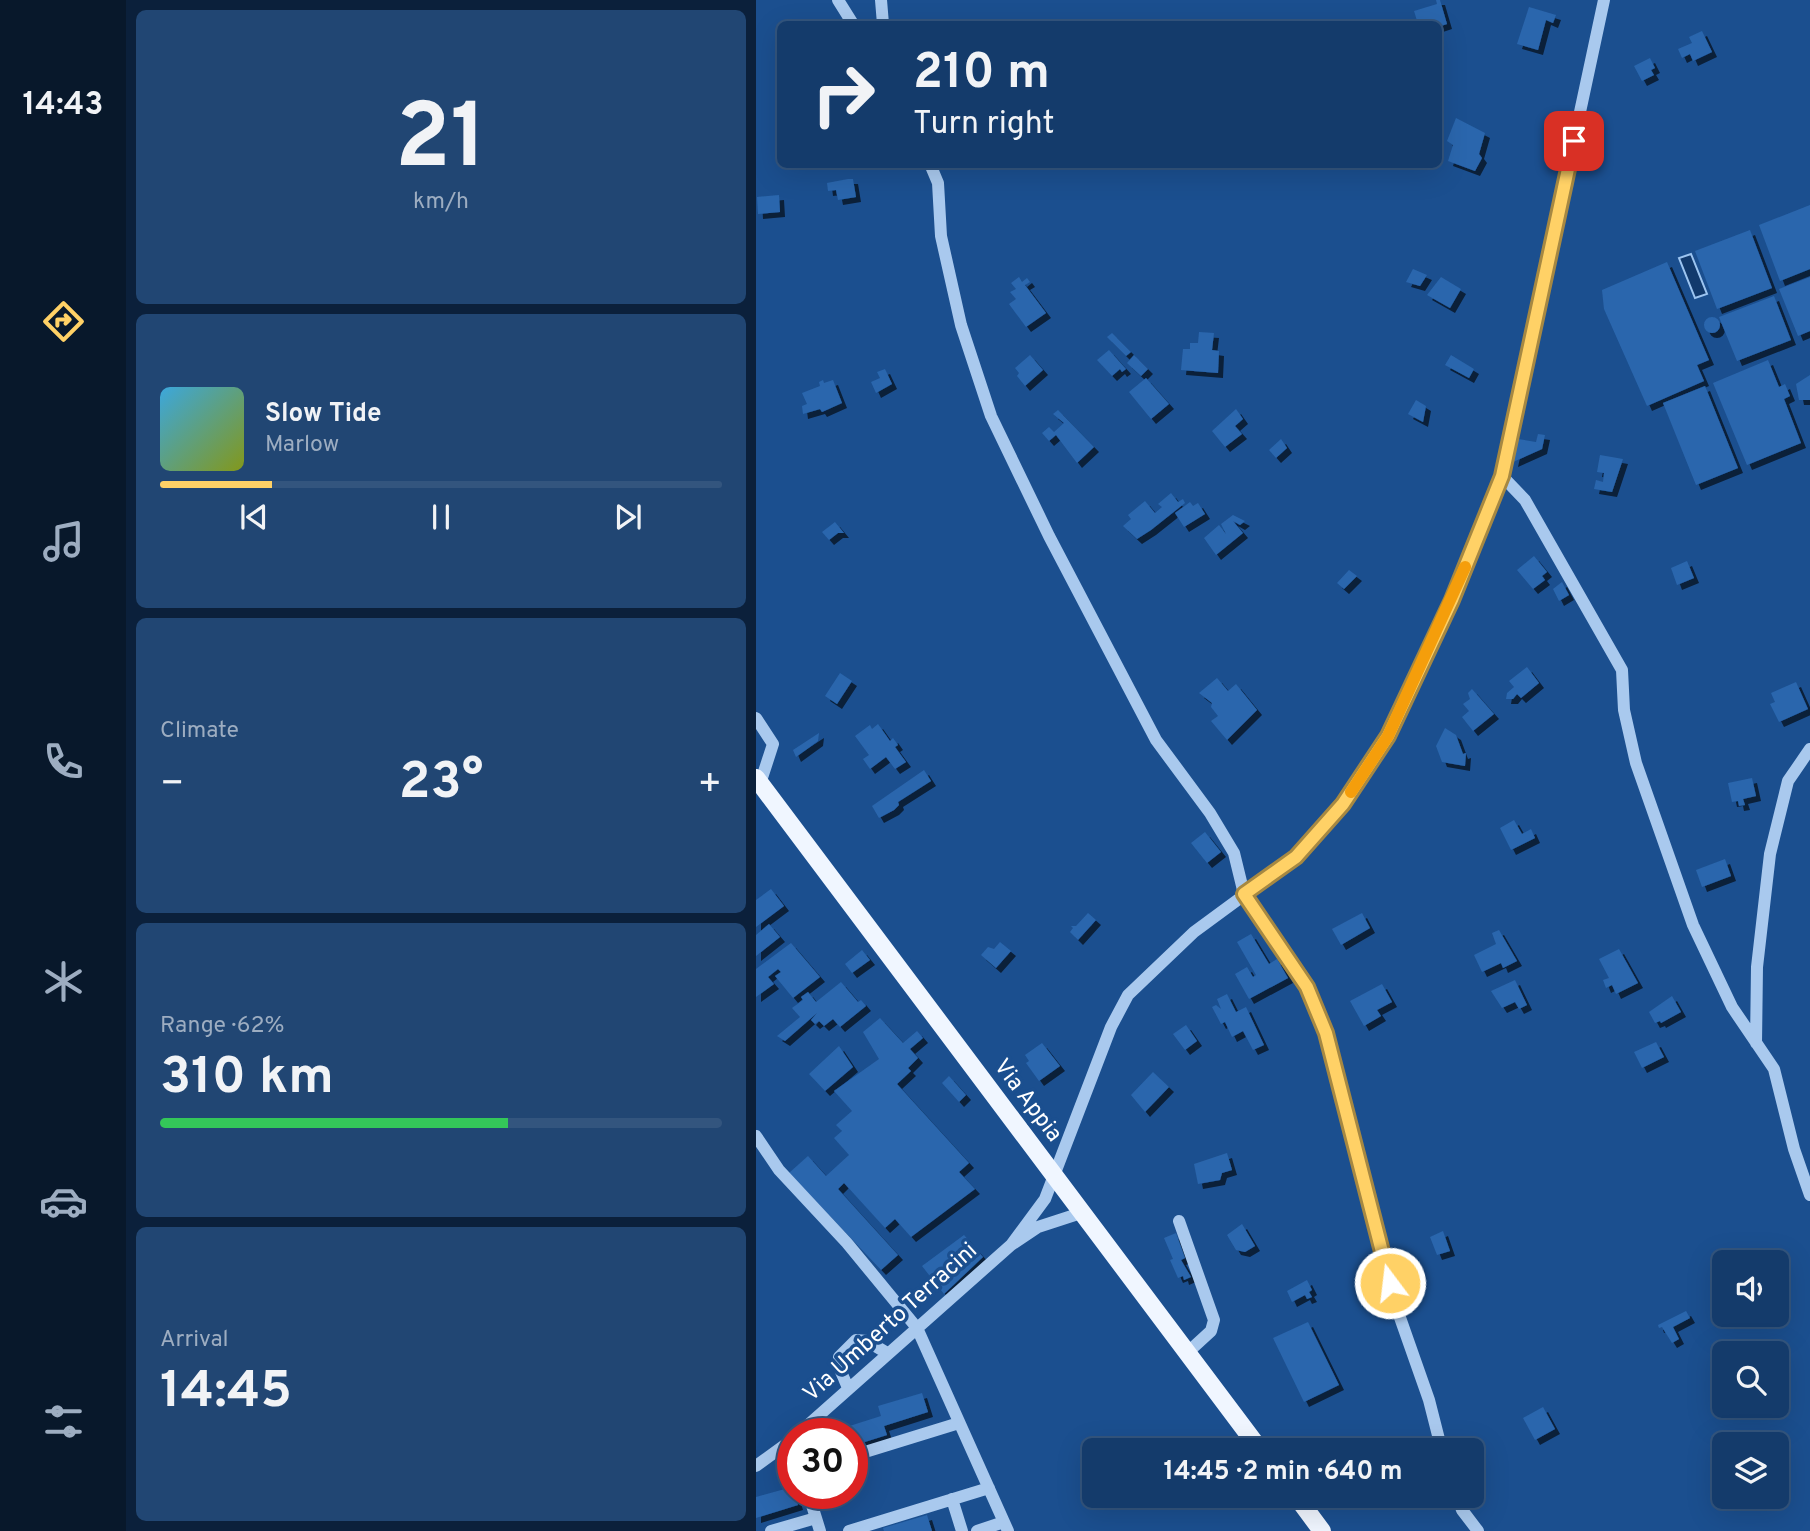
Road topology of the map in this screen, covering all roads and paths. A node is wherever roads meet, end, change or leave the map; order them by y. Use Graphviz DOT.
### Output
graph roads {
  1 [pos="838,0"];
  2 [pos="881,0"];
  3 [pos="1604,0"];
  4 [pos="851,21"];
  5 [pos="883,21"];
  6 [pos="932,168"];
  7 [pos="1502,476"];
  8 [pos="756,718"];
  9 [pos="1810,749"];
  10 [pos="758,781"];
  11 [pos="1244,894"];
  12 [pos="1756,1044"];
  13 [pos="756,1136"];
  14 [pos="1054,1177"];
  15 [pos="1810,1195"];
  16 [pos="1081,1213"];
  17 [pos="1179,1221"];
  18 [pos="1011,1245"];
  19 [pos="917,1328"];
  20 [pos="887,1353"];
  21 [pos="1187,1353"];
  22 [pos="848,1388"];
  23 [pos="815,1418"];
  24 [pos="959,1423"];
  25 [pos="1251,1438"];
  26 [pos="1439,1438"];
  27 [pos="777,1451"];
  28 [pos="868,1451"];
  29 [pos="756,1466"];
  30 [pos="989,1488"];
  31 [pos="952,1499"];
  32 [pos="1305,1508"];
  33 [pos="1461,1508"];
  34 [pos="813,1509"];
  35 [pos="816,1518"];
  36 [pos="1006,1527"];
  37 [pos="771,1531"];
  38 [pos="820,1531"];
  39 [pos="849,1531"];
  40 [pos="962,1531"];
  41 [pos="977,1531"];
  42 [pos="1322,1531"];
  43 [pos="1478,1531"];
  1 -- 4 [label="street"];
  2 -- 5 [label="street"];
  3 -- 7 [label="street"];
  6 -- 11 [label="street"];
  7 -- 11 [label="street"];
  7 -- 12 [label="street"];
  8 -- 10 [label="street"];
  9 -- 12 [label="street"];
  10 -- 14 [label="main road, Via Appia"];
  11 -- 14 [label="street"];
  11 -- 26 [label="street"];
  12 -- 15 [label="street"];
  13 -- 19 [label="street"];
  14 -- 16 [label="main road, Via Appia"];
  14 -- 18 [label="street"];
  16 -- 18 [label="street"];
  16 -- 21 [label="main road, Via Appia"];
  17 -- 21 [label="street"];
  18 -- 19 [label="street, Via Umberto Terracini"];
  19 -- 20 [label="street, Via Umberto Terracini"];
  19 -- 24 [label="street"];
  20 -- 22 [label="street, Via Umberto Terracini"];
  20 -- 22 [label="street"];
  21 -- 25 [label="main road, Via Appia"];
  22 -- 23 [label="street, Via Umberto Terracini"];
  24 -- 28 [label="street"];
  24 -- 30 [label="street"];
  27 -- 29 [label="street"];
  30 -- 31 [label="street"];
  30 -- 36 [label="street"];
  31 -- 39 [label="street"];
  31 -- 40 [label="street"];
  32 -- 42 [label="main road"];
  33 -- 43 [label="street"];
  34 -- 35 [label="street"];
  35 -- 37 [label="street"];
  35 -- 38 [label="street"];
  36 -- 41 [label="street"];
}
